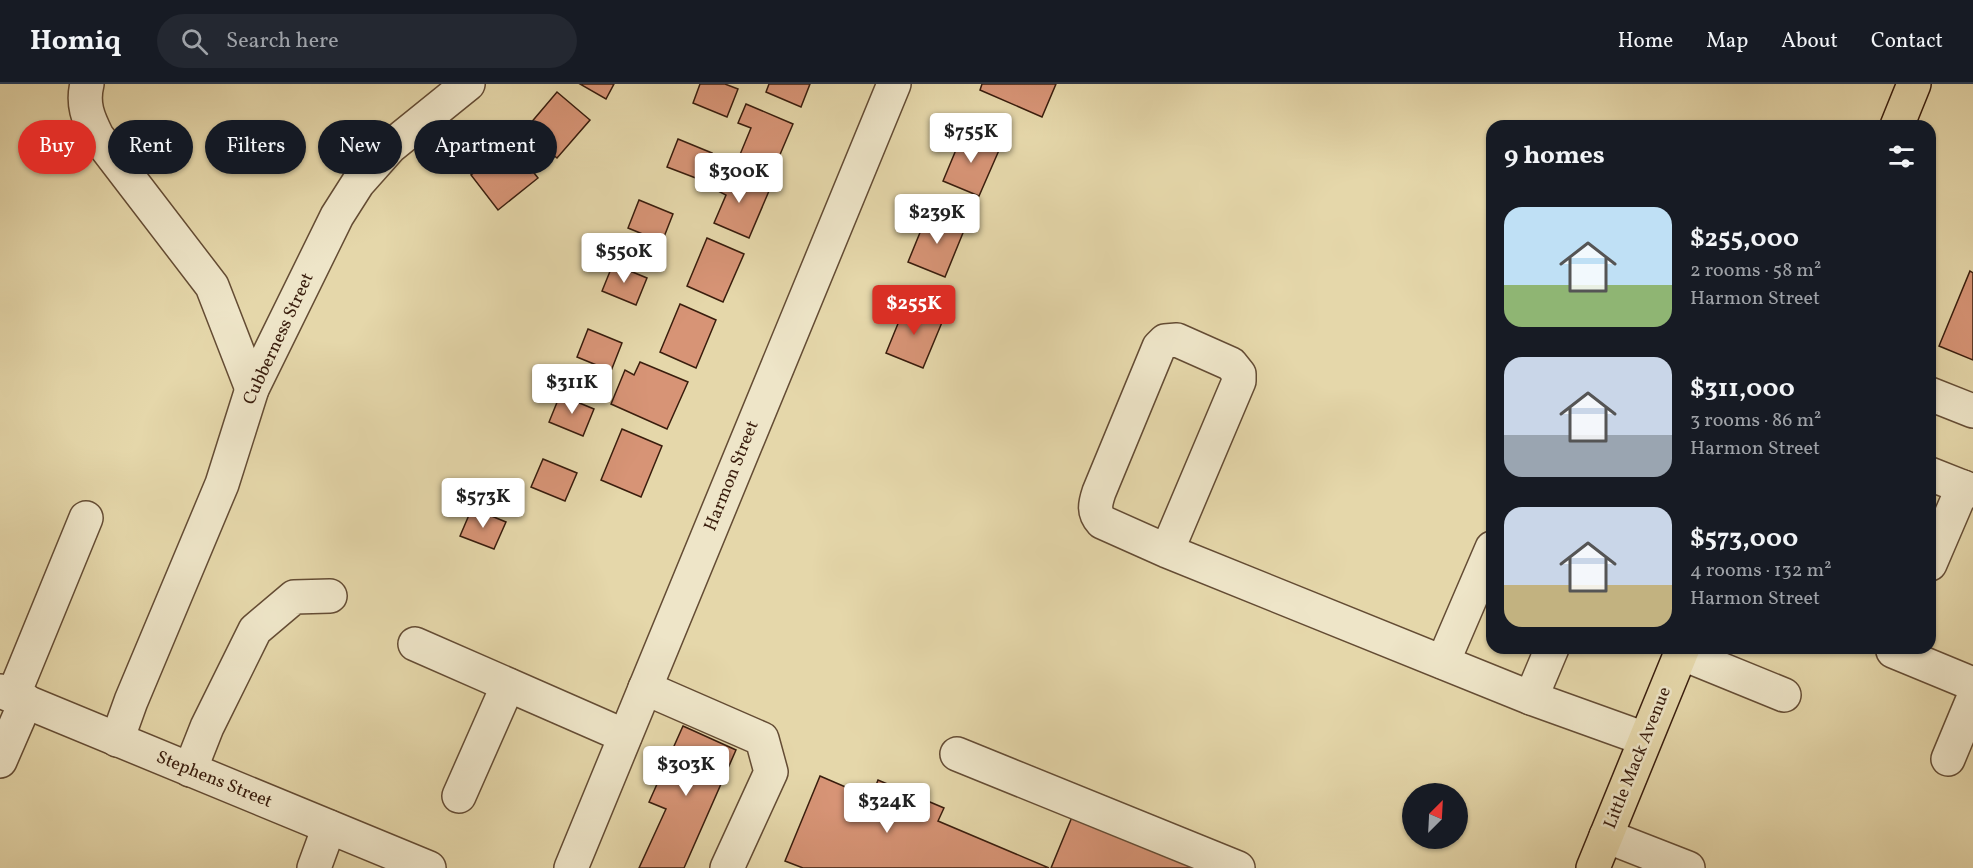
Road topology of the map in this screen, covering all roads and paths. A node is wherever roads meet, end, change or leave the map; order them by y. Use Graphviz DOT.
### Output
graph roads {
  1 [pos="87,84"];
  2 [pos="468,84"];
  3 [pos="894,84"];
  4 [pos="1914,84"];
  5 [pos="1899,120"];
  6 [pos="252,389"];
  7 [pos="1936,396"];
  8 [pos="1973,411"];
  9 [pos="1936,476"];
  10 [pos="1968,489"];
  11 [pos="86,518"];
  12 [pos="1167,551"];
  13 [pos="1936,552"];
  14 [pos="1486,562"];
  15 [pos="330,596"];
  16 [pos="415,644"];
  17 [pos="1549,654"];
  18 [pos="1681,654"];
  19 [pos="1689,654"];
  20 [pos="1900,654"];
  21 [pos="1443,662"];
  22 [pos="1973,684"];
  23 [pos="508,685"];
  24 [pos="645,687"];
  25 [pos="1784,694"];
  26 [pos="13,696"];
  27 [pos="1531,698"];
  28 [pos="1973,699"];
  29 [pos="625,736"];
  30 [pos="1645,739"];
  31 [pos="117,740"];
  32 [pos="957,754"];
  33 [pos="1948,759"];
  34 [pos="0,761"];
  35 [pos="190,770"];
  36 [pos="459,796"];
  37 [pos="329,827"];
  38 [pos="1606,836"];
  39 [pos="413,865"];
  40 [pos="314,868"];
  41 [pos="571,868"];
  42 [pos="727,868"];
  43 [pos="1238,868"];
  44 [pos="1593,868"];
  45 [pos="1688,868"];
  1 -- 6 [label="street"];
  2 -- 6 [label="street, Cubberness Street"];
  3 -- 24 [label="street, Harmon Street"];
  4 -- 5 [label="main road"];
  6 -- 31 [label="street, Cubberness Street"];
  7 -- 8 [label="street"];
  9 -- 10 [label="street"];
  10 -- 13 [label="street"];
  11 -- 26 [label="street"];
  12 -- 12 [label="street"];
  12 -- 21 [label="street"];
  14 -- 21 [label="street"];
  15 -- 35 [label="street"];
  16 -- 23 [label="street"];
  17 -- 27 [label="street"];
  18 -- 30 [label="main road, Little Mack Avenue"];
  19 -- 25 [label="street"];
  20 -- 22 [label="street"];
  21 -- 27 [label="street"];
  23 -- 29 [label="street"];
  23 -- 36 [label="street"];
  24 -- 29 [label="street, Harmon Street"];
  24 -- 42 [label="street"];
  26 -- 31 [label="street, Stephens Street"];
  26 -- 34 [label="street"];
  27 -- 30 [label="street"];
  28 -- 33 [label="street"];
  29 -- 41 [label="street, Harmon Street"];
  30 -- 38 [label="main road, Little Mack Avenue"];
  31 -- 35 [label="street, Stephens Street"];
  32 -- 43 [label="street"];
  35 -- 37 [label="street, Stephens Street"];
  37 -- 39 [label="street, Stephens Street"];
  37 -- 40 [label="street"];
  38 -- 44 [label="main road, Little Mack Avenue"];
  38 -- 45 [label="street"];
}
